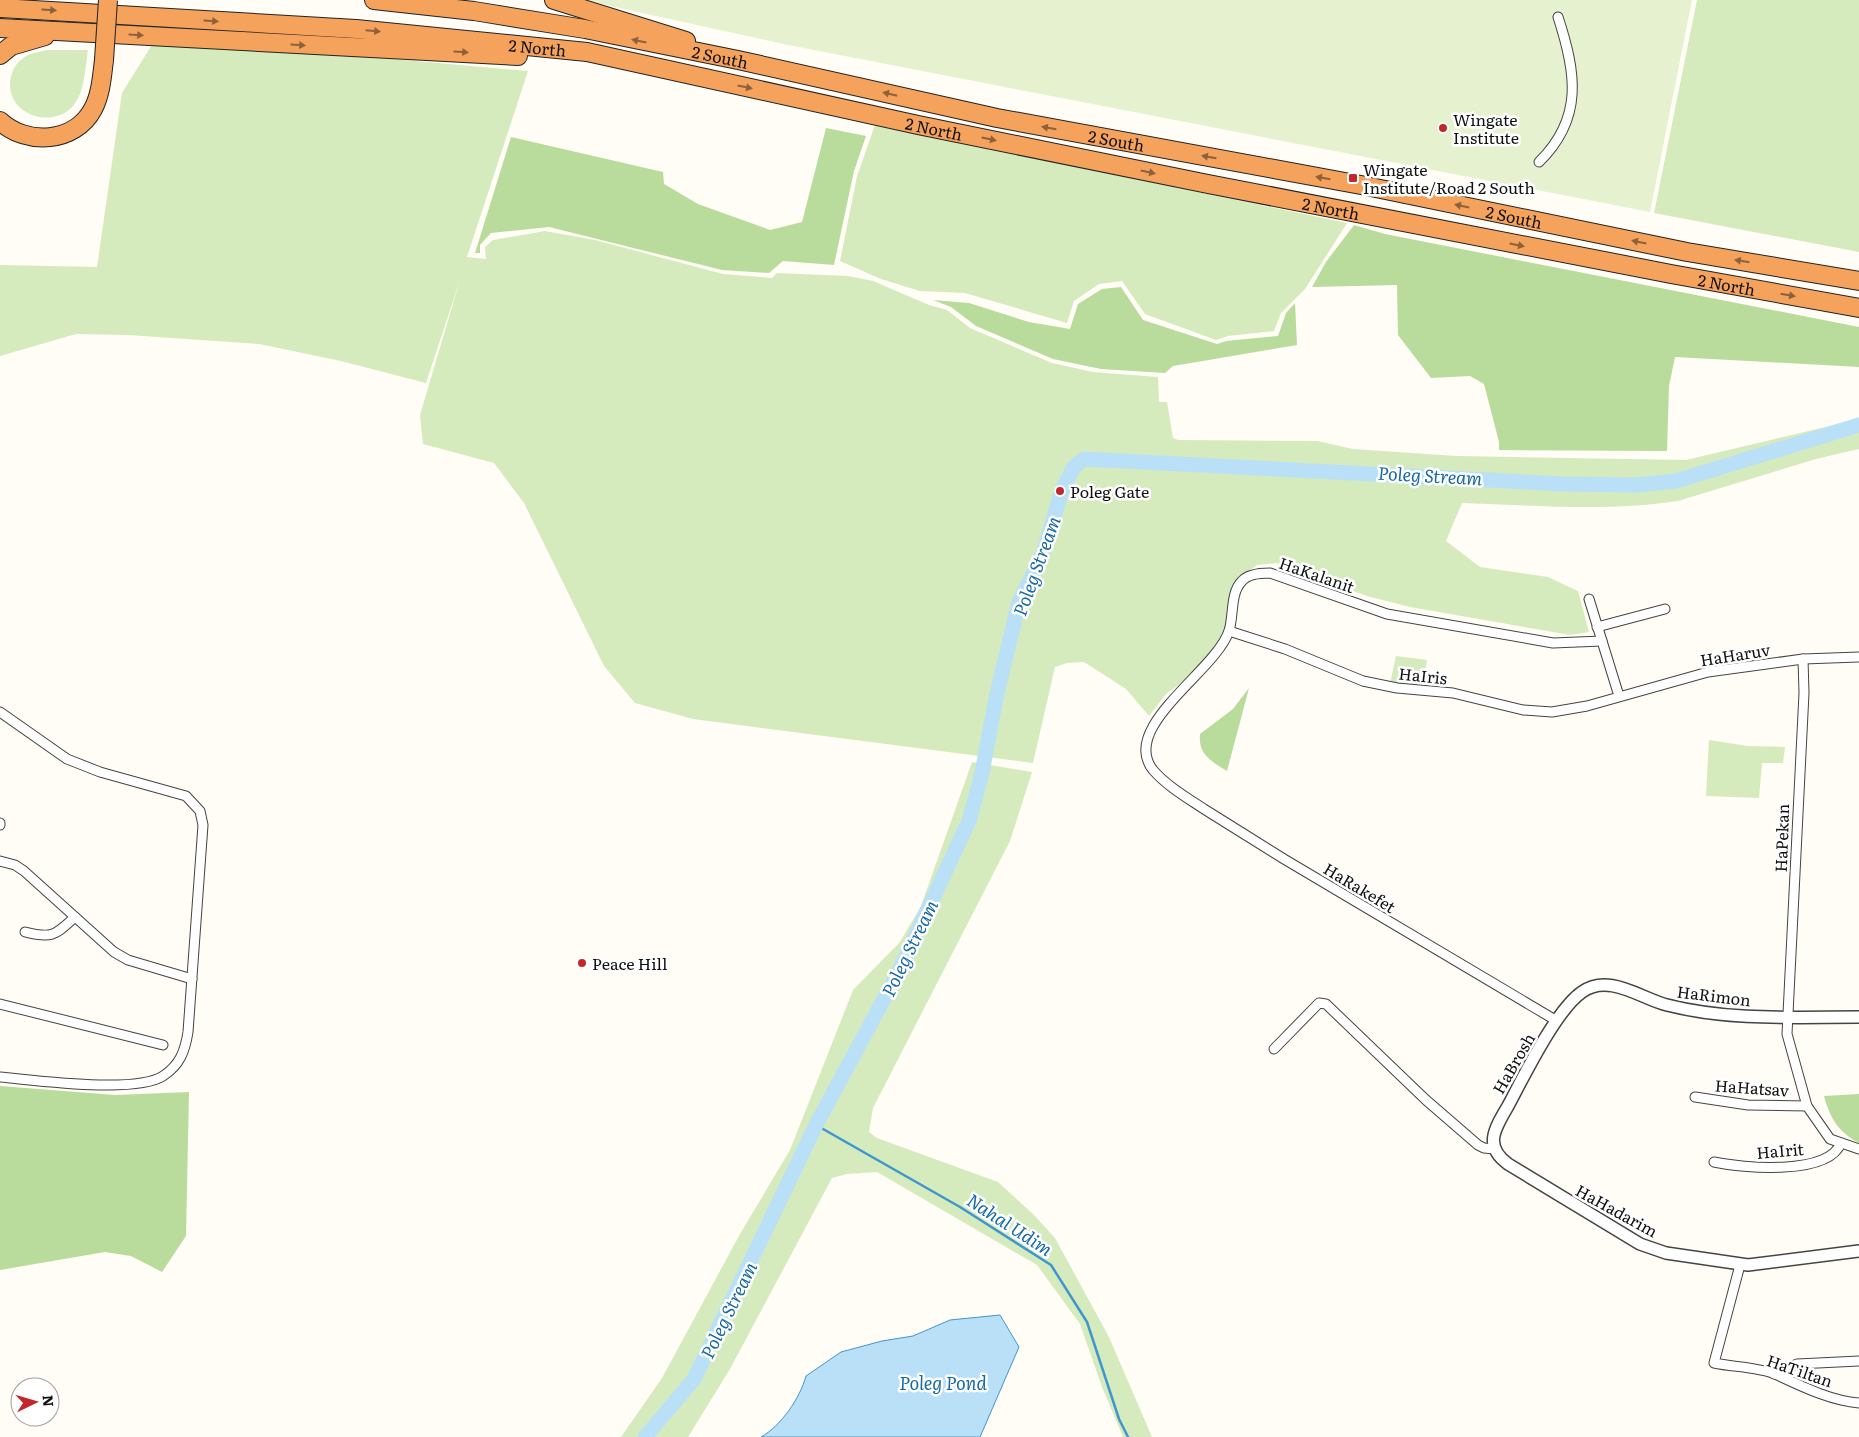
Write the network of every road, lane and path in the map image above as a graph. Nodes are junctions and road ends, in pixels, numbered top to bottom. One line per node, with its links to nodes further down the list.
1 (108, 0): 11 (highway, bridge)
2 (374, 0): 9 (highway, 2 South, one-way to 2)
3 (554, 0): 9 (highway)
4 (0, 8): 10 (highway, 2 North, one-way to 10)
5 (1558, 17): 12 (street)
6 (0, 28): 7 (highway)
7 (67, 31): 8 (highway); 10 (highway, one-way to 10)
8 (0, 55)
9 (738, 60): 13 (highway, 2 South, one-way to 9)
10 (697, 76): 14 (highway, 2 North, one-way to 14)
11 (0, 121)
12 (1540, 162)
13 (1859, 281)
14 (1859, 308)
15 (1588, 599): 17 (street)
16 (1665, 609): 17 (street)
17 (1597, 627): 19 (street)
18 (1229, 631): 19 (street, HaKalanit); 22 (street, HaIris); 24 (street, HaKalanit)
19 (1602, 641): 22 (street)
20 (1859, 657): 21 (street, HaHaruv)
21 (1803, 659): 22 (street, HaHaruv); 31 (street, HaPekan)
22 (1619, 696)
23 (0, 712): 28 (street)
24 (1154, 770): 33 (street, HaRakefet)
25 (0, 861): 26 (street)
26 (75, 917): 27 (street); 28 (street)
27 (26, 932)
28 (192, 978): 36 (street)
29 (1573, 1000): 31 (street, HaRimon); 33 (street, HaBrosh)
30 (0, 1004): 34 (street)
31 (1787, 1017): 32 (street, HaRimon); 38 (street, HaPekan)
32 (1859, 1017)
33 (1556, 1021): 40 (street, HaBrosh)
34 (163, 1045)
35 (1274, 1049): 40 (street)
36 (0, 1077)
37 (1695, 1097): 38 (street, HaHatsav)
38 (1807, 1106): 39 (street)
39 (1841, 1143): 41 (street); 42 (street, HaIrit)
40 (1494, 1149): 44 (street, HaHadarim)
41 (1859, 1149)
42 (1714, 1162)
43 (1859, 1251): 44 (street, HaHadarim)
44 (1740, 1265): 46 (street, HaTiltan)
45 (1859, 1361): 46 (street)
46 (1774, 1374): 47 (street, HaTiltan)
47 (1858, 1403)

